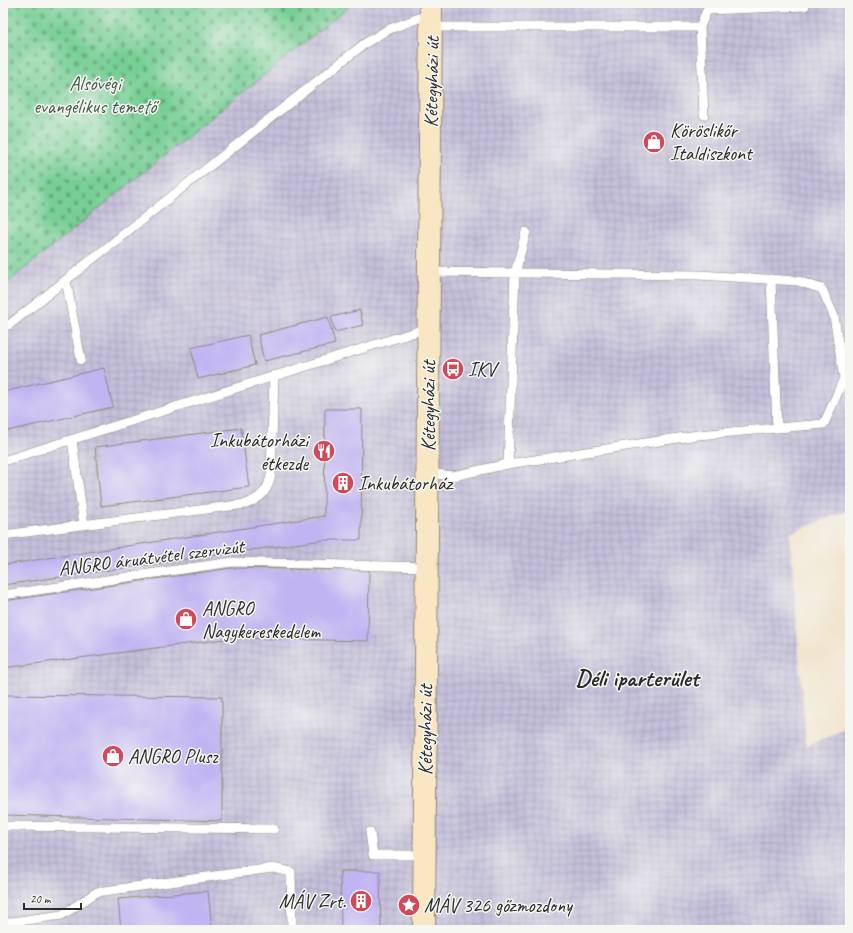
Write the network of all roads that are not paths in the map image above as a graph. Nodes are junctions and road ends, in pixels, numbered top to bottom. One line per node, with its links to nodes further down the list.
1 (806, 6): 3 (lane)
2 (431, 14): 3 (lane); 6 (street, Kétegyházi út); 9 (lane)
3 (700, 27): 4 (lane)
4 (704, 115)
5 (526, 232): 7 (lane)
6 (429, 272): 7 (lane); 11 (street, Kétegyházi út)
7 (515, 273): 8 (lane); 17 (lane)
8 (770, 279): 14 (lane); 14 (lane)
9 (66, 280): 10 (lane); 12 (lane)
10 (9, 325)
11 (428, 328): 13 (lane); 18 (street, Kétegyházi út)
12 (82, 360)
13 (274, 375): 15 (lane); 19 (lane)
14 (777, 428): 17 (lane)
15 (72, 440): 16 (lane); 19 (lane)
16 (3, 461)
17 (508, 464): 18 (lane)
18 (427, 473): 21 (street, Kétegyházi út)
19 (84, 525): 20 (lane)
20 (3, 535)
21 (427, 568): 22 (lane, ANGRO áruátvétel szervizút); 26 (street, Kétegyházi út)
22 (3, 595)
23 (3, 826): 24 (lane)
24 (274, 829)
25 (370, 832): 26 (lane)
26 (425, 855): 29 (street, Kétegyházi út)
27 (3, 927): 28 (lane)
28 (292, 930)
29 (424, 930)

